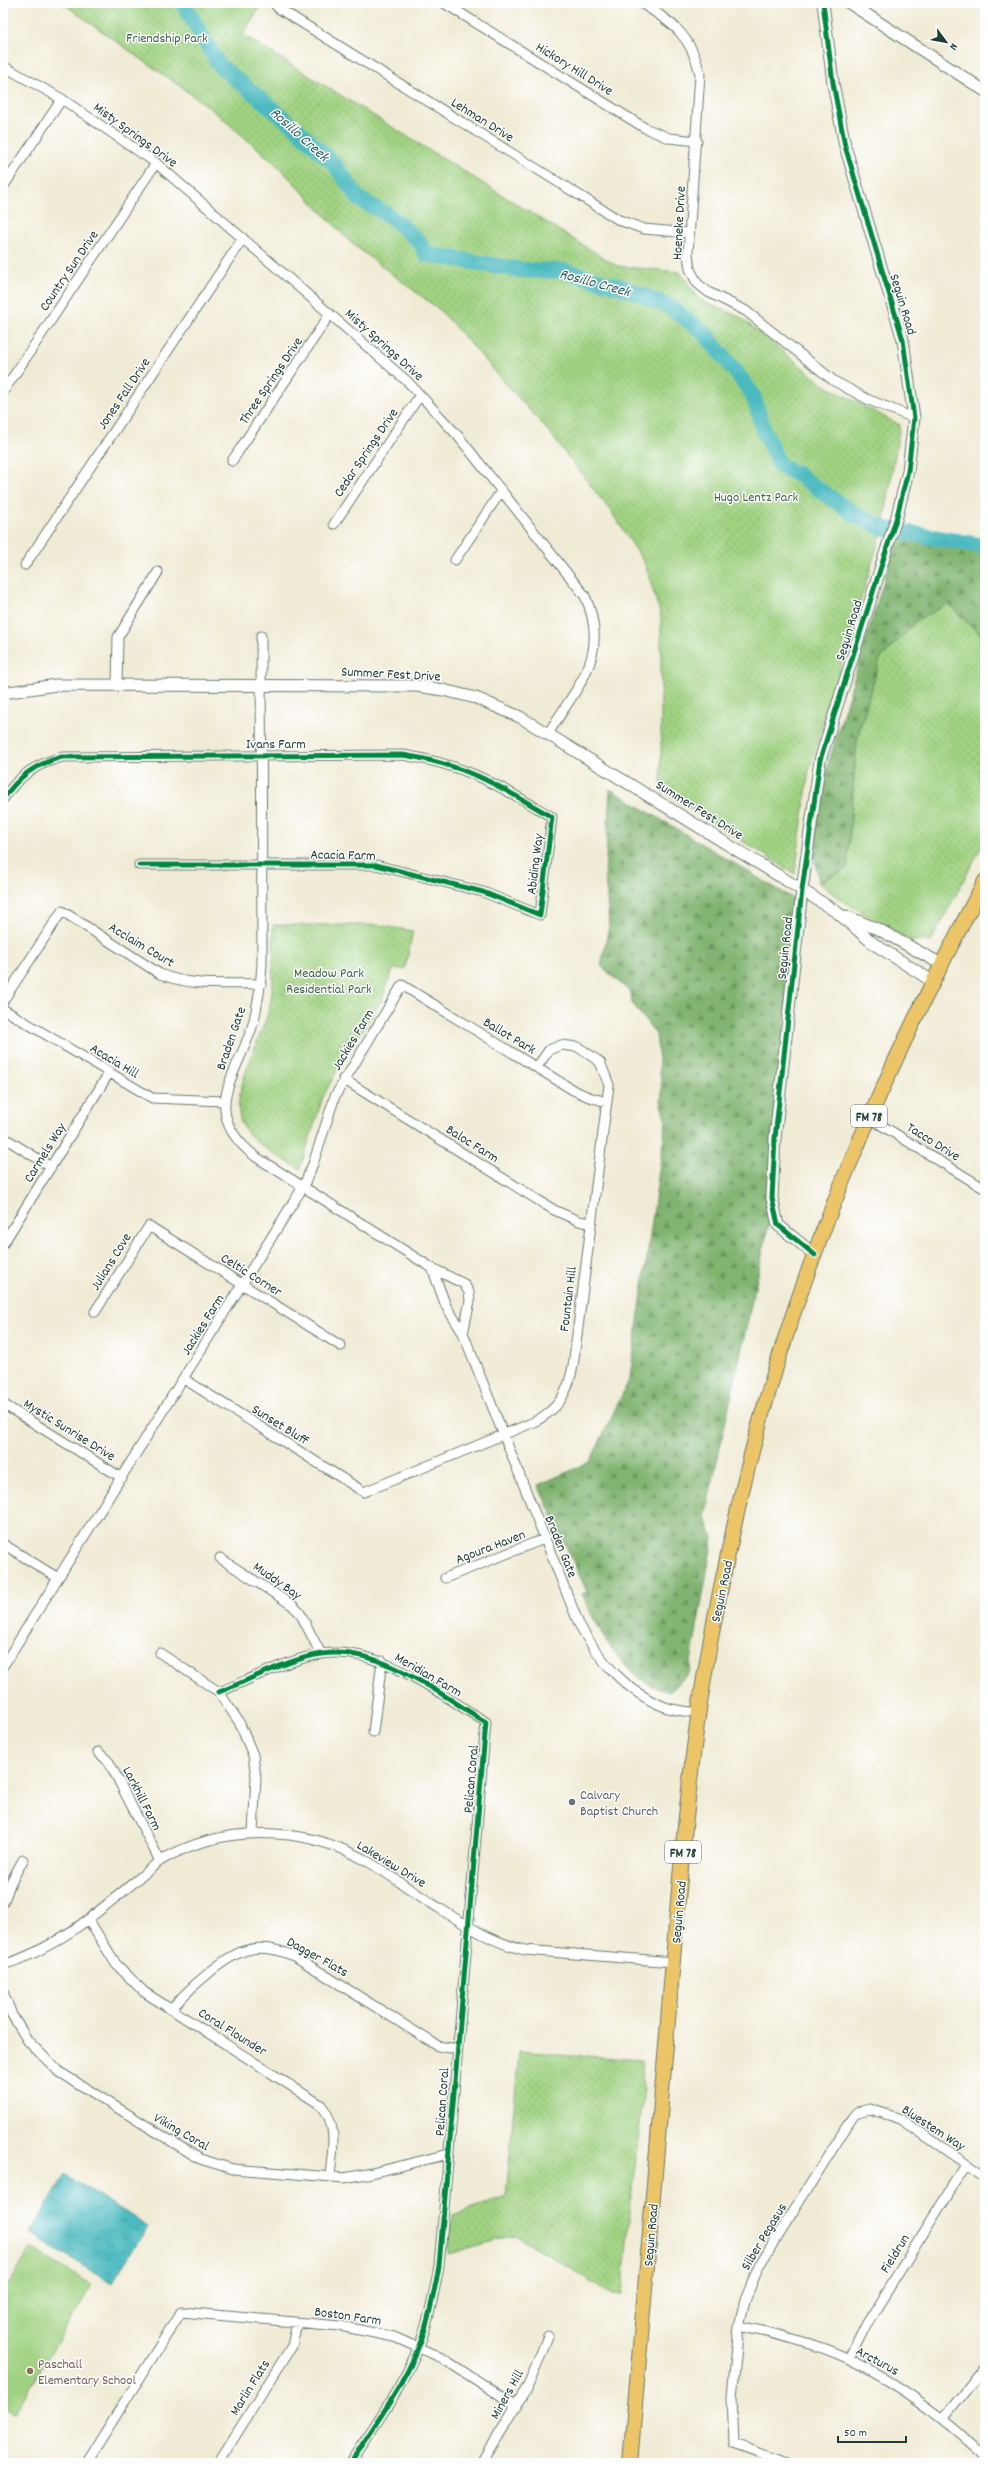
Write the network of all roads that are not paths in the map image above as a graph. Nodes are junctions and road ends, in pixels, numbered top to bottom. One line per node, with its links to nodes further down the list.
1 (274, 3): 12 (street, Lehman Drive)
2 (444, 3): 9 (street, Hickory Hill Drive)
3 (641, 3): 9 (street, Hoeneke Drive)
4 (822, 3): 17 (street, Seguin Road)
5 (849, 3): 7 (street)
6 (3, 66): 8 (street, Misty Springs Drive)
7 (985, 91)
8 (62, 99): 10 (street, Misty Springs Drive); 11 (street)
9 (697, 141): 12 (street, Hoeneke Drive)
10 (156, 163): 13 (street, Misty Springs Drive); 15 (street, Country Sun Drive)
11 (3, 187)
12 (689, 233): 17 (street, Hoeneke Drive)
13 (243, 238): 14 (street, Misty Springs Drive); 22 (street, Jones Fall Drive)
14 (330, 314): 16 (street, Misty Springs Drive); 18 (street, Three Springs Drive)
15 (3, 392)
16 (420, 395): 19 (street, Misty Springs Drive); 20 (street, Cedar Springs Drive)
17 (914, 418): 35 (street, Seguin Road)
18 (232, 461)
19 (502, 490): 21 (street); 28 (street, Misty Springs Drive)
20 (334, 524)
21 (456, 560)
22 (25, 565)
23 (158, 572): 26 (street)
24 (261, 636): 25 (street, Braden Gate)
25 (262, 684): 26 (street, Summer Fest Drive); 28 (street, Summer Fest Drive); 29 (street, Braden Gate)
26 (117, 685): 27 (street, Summer Fest Drive)
27 (3, 693)
28 (548, 734): 35 (street, Summer Fest Drive)
29 (262, 755): 30 (street, Ivans Farm); 31 (street, Ivans Farm); 32 (street, Braden Gate)
30 (3, 799)
31 (552, 817): 37 (street, Abiding Way)
32 (262, 864): 33 (street, Acacia Farm); 37 (street, Acacia Farm); 40 (street, Braden Gate)
33 (138, 866)
34 (985, 881): 38 (main road, Seguin Road / FM 78)
35 (802, 890): 36 (street, Summer Fest Drive); 57 (street, Seguin Road)
36 (838, 913): 38 (street, Summer Fest Drive); 39 (street, Summer Fest Drive)
37 (540, 915)
38 (941, 964): 39 (main road, Seguin Road / FM 78)
39 (932, 981): 49 (main road, Seguin Road / FM 78)
40 (261, 984): 42 (street, Acclaim Court); 47 (street, Braden Gate)
41 (402, 985): 44 (street, Ballot Park); 46 (street, Jackies Farm)
42 (3, 1000)
43 (3, 1009): 45 (street, Acacia Hill)
44 (537, 1067): 48 (street, Ballot Park); 48 (street, Fountain Hill)
45 (109, 1073): 47 (street, Acacia Hill); 51 (street, Carmels Way)
46 (343, 1079): 52 (street, Jackies Farm); 54 (street, Baloc Farm)
47 (224, 1101): 52 (street, Braden Gate)
48 (607, 1102): 54 (street, Fountain Hill)
49 (868, 1117): 53 (street, Tacco Drive); 57 (main road, Seguin Road / FM 78)
50 (3, 1137): 51 (street)
51 (51, 1167): 56 (street, Carmels Way)
52 (303, 1187): 58 (street, Braden Gate); 59 (street, Jackies Farm)
53 (985, 1189)
54 (590, 1223): 65 (street, Fountain Hill)
55 (149, 1226): 59 (street, Celtic Corner); 60 (street, Julians Cove)
56 (3, 1244)
57 (815, 1255): 78 (main road, Seguin Road / FM 78)
58 (432, 1268): 61 (street, Braden Gate); 61 (street, Braden Gate)
59 (242, 1285): 62 (street, Celtic Corner); 63 (street, Jackies Farm)
60 (95, 1312)
61 (463, 1333): 65 (street, Braden Gate)
62 (341, 1346)
63 (184, 1379): 66 (street, Jackies Farm); 67 (street, Sunset Bluff)
64 (3, 1404): 66 (street, Mystic Sunrise Drive)
65 (502, 1435): 67 (street, Fountain Hill); 68 (street, Braden Gate)
66 (122, 1478): 71 (street, Jackies Farm)
67 (364, 1492)
68 (544, 1540): 72 (street, Agoura Haven); 78 (street, Braden Gate)
69 (3, 1544): 71 (street)
70 (220, 1558): 74 (street, Muddy Bay)
71 (58, 1578): 76 (street, Jackies Farm)
72 (445, 1578)
73 (160, 1653): 77 (street)
74 (321, 1654): 75 (street, Meridian Farm); 77 (street, Meridian Farm)
75 (382, 1661): 79 (street, Meridian Farm); 80 (street)
76 (3, 1666)
77 (219, 1692): 82 (street)
78 (698, 1713): 88 (main road, Seguin Road / FM 78)
79 (486, 1722): 87 (street, Pelican Coral)
80 (373, 1732)
81 (98, 1752): 84 (street, Larkhill Farm)
82 (252, 1833): 84 (street, Lakeview Drive); 87 (street, Lakeview Drive)
83 (23, 1860): 85 (street)
84 (160, 1861): 86 (street, Lakeview Drive)
85 (3, 1903)
86 (88, 1919): 89 (street, Lakeview Drive); 91 (street, Coral Flounder)
87 (470, 1927): 88 (street, Lakeview Drive); 92 (street, Pelican Coral)
88 (673, 1962): 111 (main road, Seguin Road / FM 78)
89 (3, 1965)
90 (3, 1992): 96 (street, Viking Coral)
91 (171, 2010): 92 (street, Dagger Flats); 96 (street, Coral Flounder)
92 (457, 2049): 94 (street, Pelican Coral)
93 (863, 2109): 95 (street, Bluestem Way); 99 (street, Silber Pegasus)
94 (449, 2154): 96 (street, Viking Coral); 101 (street, Pelican Coral)
95 (966, 2165): 97 (street, Bluestem Way); 102 (street, Fieldrun)
96 (330, 2177)
97 (985, 2177)
98 (297, 2323): 101 (street, Boston Farm); 107 (street, Boston Farm); 108 (street, Marlin Flats)
99 (739, 2326): 102 (street, Arcturus); 112 (street, Silber Pegasus)
100 (548, 2336): 104 (street, Miners Hill)
101 (419, 2346): 104 (street, Boston Farm); 109 (street, Pelican Coral)
102 (849, 2359): 105 (street, Arcturus)
103 (985, 2366): 105 (street)
104 (517, 2406): 110 (street, Miners Hill)
105 (944, 2418): 106 (street, Arcturus)
106 (985, 2455)
107 (86, 2463)
108 (218, 2463)
109 (350, 2463)
110 (481, 2463)
111 (630, 2463)
112 (787, 2463)

